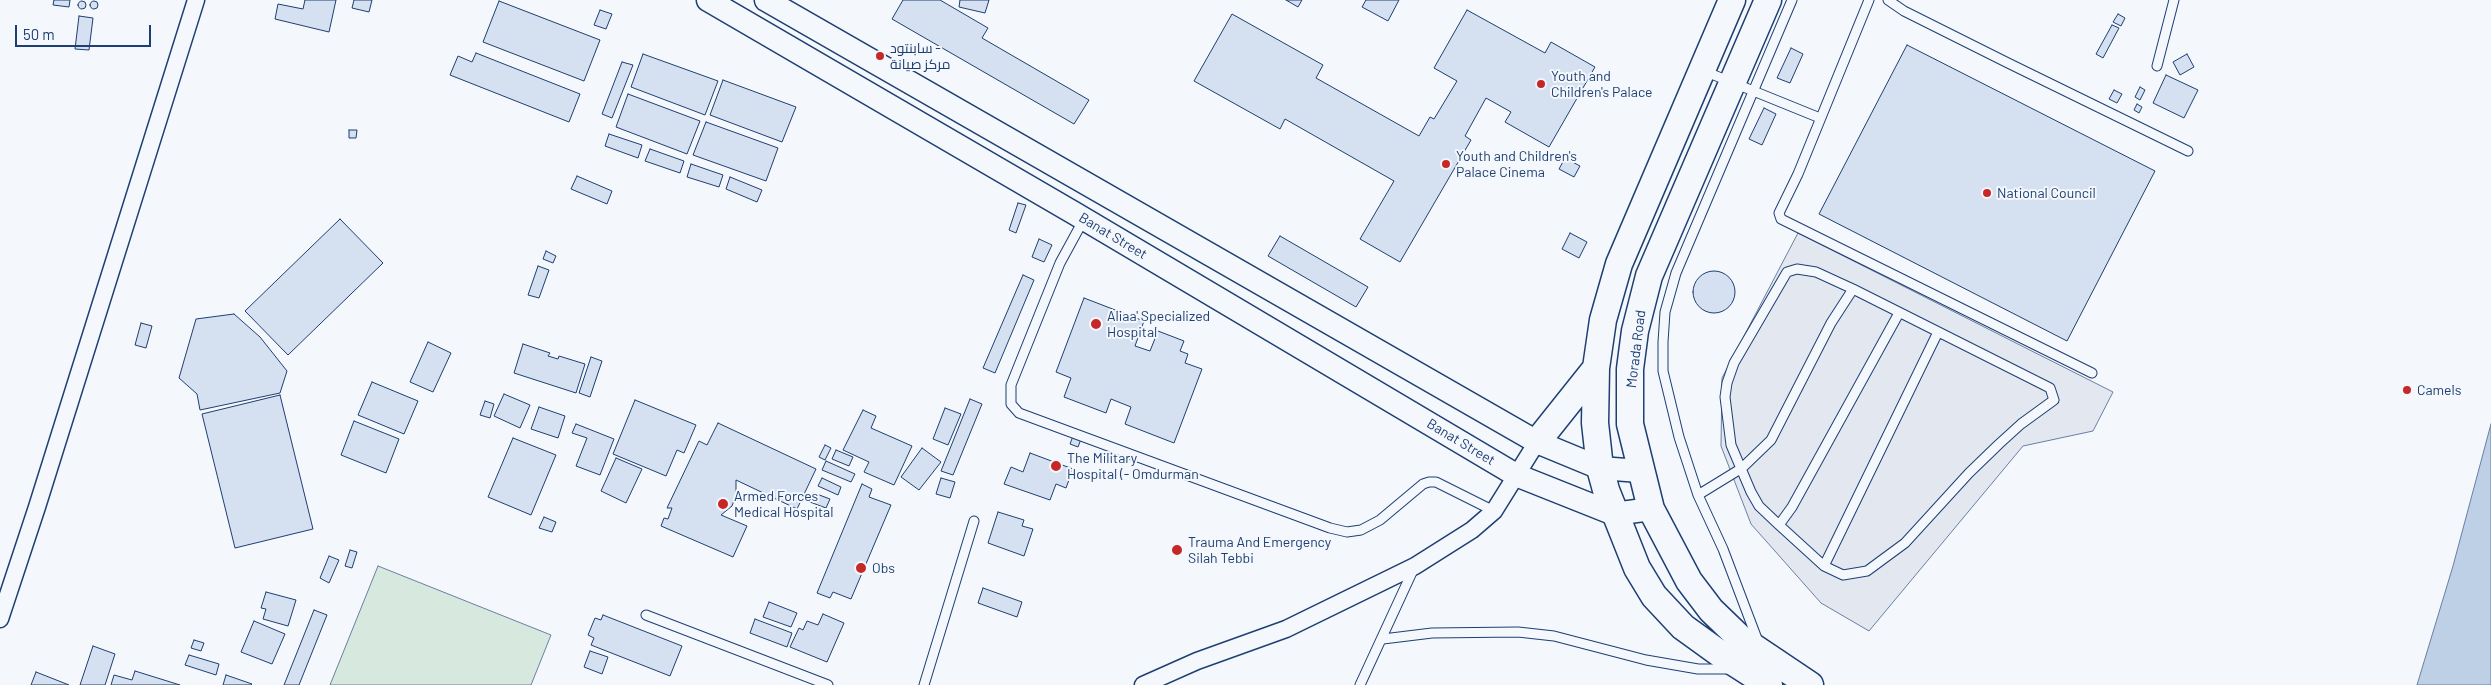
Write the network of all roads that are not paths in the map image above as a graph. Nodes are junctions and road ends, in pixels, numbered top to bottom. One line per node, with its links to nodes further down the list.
1 (196, 0): 35 (street)
2 (708, 0): 15 (main road, Banat Street)
3 (766, 0): 21 (main road)
4 (1732, 0): 11 (main road, Morada Road)
5 (1768, 0): 12 (main road, Morada Road)
6 (1792, 0): 12 (lane)
7 (1869, 0): 13 (lane)
8 (1888, 0): 14 (lane)
9 (2174, 0): 10 (lane)
10 (2157, 66)
11 (1702, 70): 12 (lane); 19 (main road, Morada Road)
12 (1743, 85): 13 (lane); 24 (main road, Morada Road); 26 (lane)
13 (1820, 118): 20 (lane)
14 (2188, 151)
15 (1084, 219): 25 (main road, Banat Street); 28 (lane)
16 (1853, 289): 17 (lane); 23 (lane); 23 (lane)
17 (1899, 313): 18 (lane); 31 (lane)
18 (1938, 332): 33 (lane); 33 (lane)
19 (1596, 368): 21 (main road); 22 (main road, Morada Road)
20 (2092, 372)
21 (1537, 442): 22 (main road); 25 (street)
22 (1600, 468): 24 (main road); 29 (main road, Morada Road)
23 (1742, 468): 26 (lane); 31 (lane)
24 (1640, 471): 27 (main road, Morada Road)
25 (1516, 475): 28 (street); 29 (main road, Banat Street)
26 (1698, 495): 37 (lane)
27 (1652, 508): 29 (main road); 37 (main road, Morada Road)
28 (1494, 511): 32 (street)
29 (1614, 514): 37 (main road, Morada Road)
30 (974, 521): 39 (lane)
31 (1779, 524): 33 (lane)
32 (1415, 566): 36 (lane); 40 (street)
33 (1824, 566)
34 (646, 615): 38 (lane)
35 (0, 619)
36 (1383, 639): 37 (lane); 41 (lane)
37 (1753, 661): 42 (main road, Morada Road); 43 (main road, Morada Road)
38 (828, 685)
39 (924, 685)
40 (1143, 685)
41 (1360, 685)
42 (1769, 685)
43 (1810, 685)

